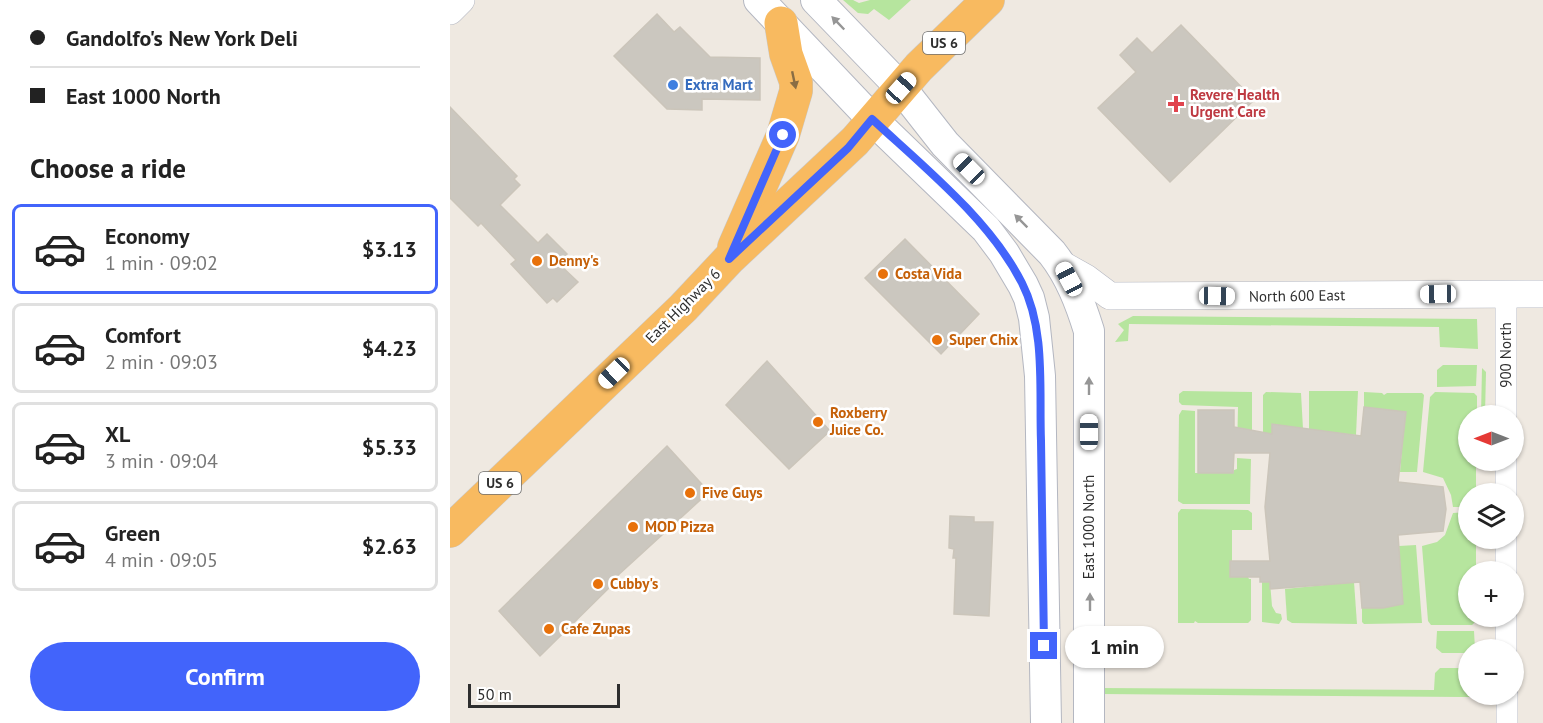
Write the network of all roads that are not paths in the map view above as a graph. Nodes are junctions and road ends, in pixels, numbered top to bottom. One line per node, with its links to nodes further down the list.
1 (461, 0): 5 (street)
2 (759, 0): 6 (main road)
3 (816, 0): 7 (main road, East 1000 North, one-way to 3)
4 (988, 0): 7 (highway, East Highway 6 / US 6)
5 (450, 11)
6 (781, 23): 8 (main road); 9 (highway, one-way to 9)
7 (901, 88): 8 (highway, East Highway 6 / US 6); 10 (main road, East 1000 North, one-way to 7)
8 (872, 119): 9 (highway, East Highway 6 / US 6); 17 (main road)
9 (729, 259): 16 (highway, East Highway 6 / US 6)
10 (1060, 264): 13 (street); 14 (main road, East 1000 North)
11 (1506, 294): 12 (street, North 600 East); 13 (street, North 600 East); 15 (street, 900 North)
12 (1543, 294)
13 (1110, 296): 14 (street)
14 (1089, 331): 20 (main road, East 1000 North, one-way to 14)
15 (1506, 405)
16 (450, 531)
17 (1043, 557): 19 (main road); 20 (main road)
18 (1507, 705): 21 (street)
19 (1046, 723)
20 (1089, 723)
21 (1507, 723)

